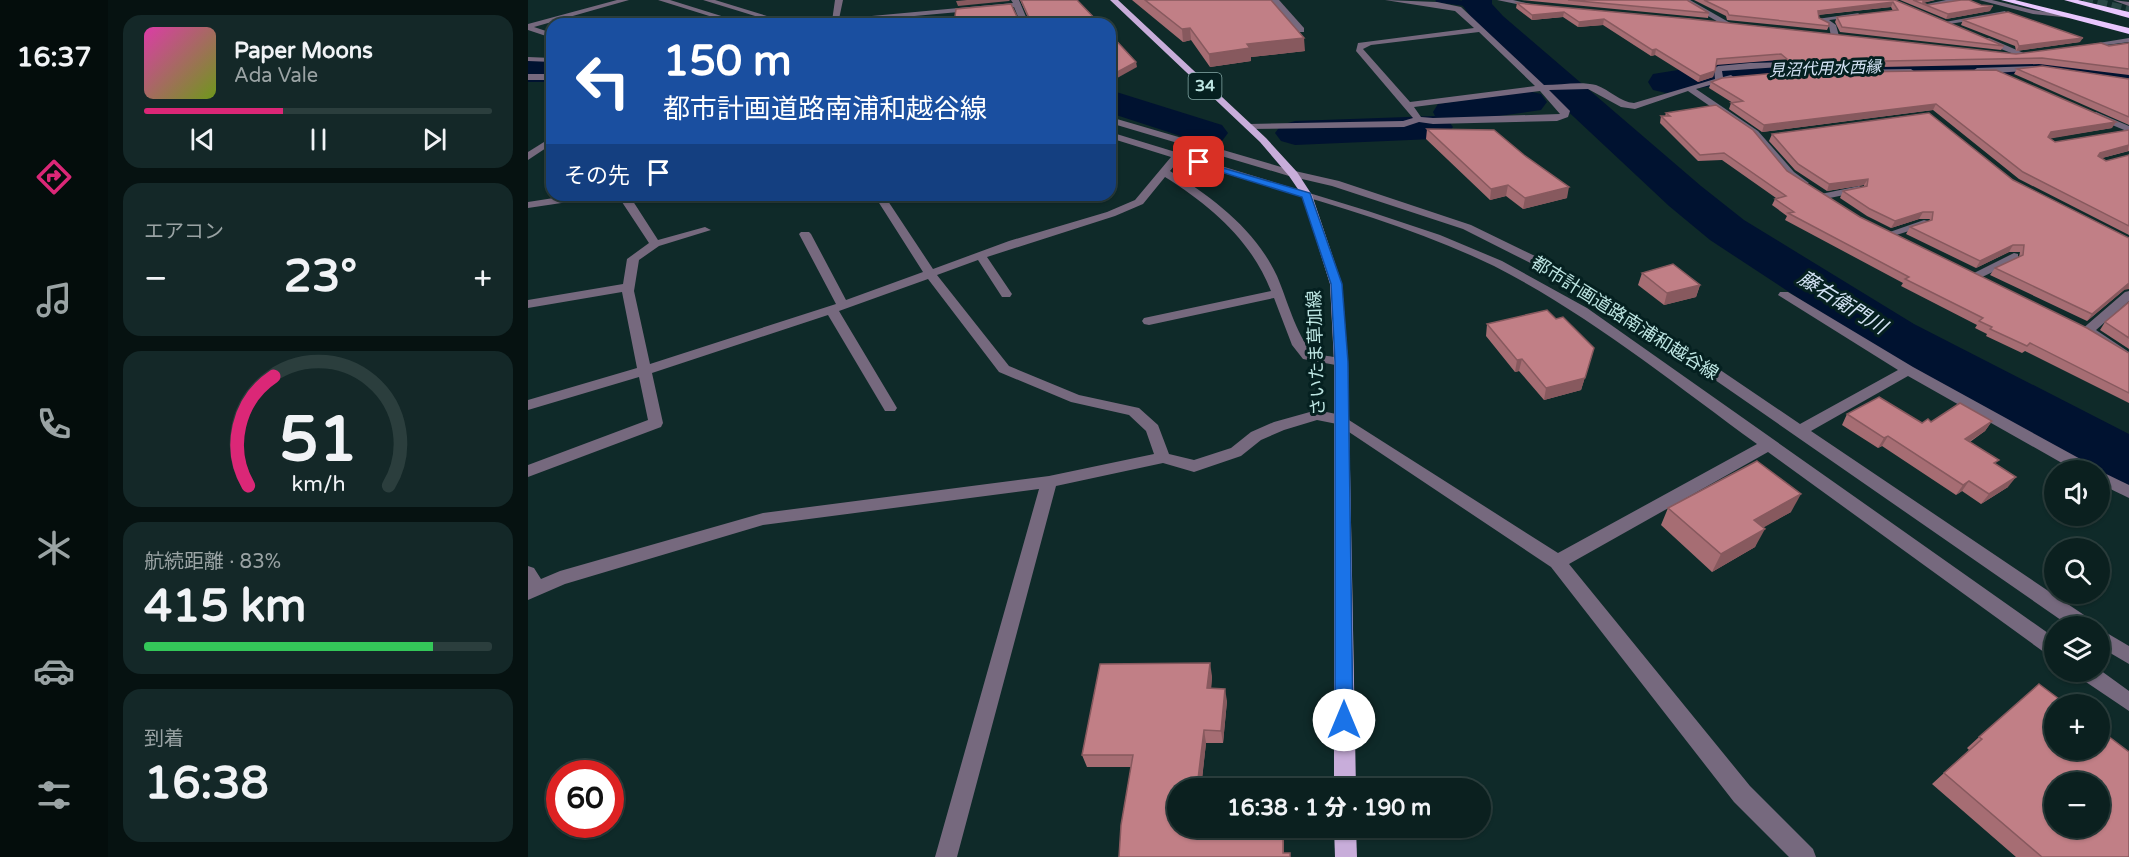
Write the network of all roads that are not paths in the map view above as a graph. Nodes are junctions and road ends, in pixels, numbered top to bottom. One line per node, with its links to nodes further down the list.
1 (625, 0): 25 (street)
2 (662, 0): 26 (street)
3 (707, 0): 27 (street)
4 (839, 0): 28 (street)
5 (1114, 0): 74 (main road, さいたま草加線 / 34)
6 (1275, 0): 40 (street)
7 (1389, 0): 41 (street)
8 (1501, 0): 19 (street)
9 (1685, 0): 35 (street)
10 (1961, 0): 18 (street)
11 (1983, 0): 21 (street)
12 (2005, 0): 24 (highway)
13 (2032, 0): 36 (highway)
14 (2068, 0): 23 (highway)
15 (2097, 0): 20 (highway)
16 (2117, 0): 20 (street)
17 (1016, 3): 29 (street); 30 (street)
18 (1926, 4)
19 (1541, 6)
20 (2129, 6)
21 (2023, 10): 24 (street); 34 (street)
22 (1868, 14): 45 (street)
23 (2129, 15)
24 (2071, 16): 42 (highway)
25 (560, 18)
26 (723, 18)
27 (768, 18)
28 (834, 18)
29 (878, 18)
30 (1022, 18)
31 (1700, 21): 35 (street)
32 (1940, 21): 39 (street)
33 (546, 22): 38 (street)
34 (1948, 22)
35 (1728, 24): 37 (street)
36 (2129, 24)
37 (1740, 25)
38 (528, 27): 43 (street)
39 (1960, 29)
40 (1301, 30)
41 (1480, 30): 68 (street); 70 (street)
42 (2129, 31)
43 (546, 34)
44 (1823, 34): 45 (street)
45 (1835, 36): 46 (street)
46 (1846, 37)
47 (1981, 38): 52 (street)
48 (2129, 40): 49 (street)
49 (2070, 48)
50 (1993, 53): 52 (street)
51 (2034, 53): 52 (street)
52 (2022, 54)
53 (528, 59): 54 (street)
54 (546, 60)
55 (1806, 63): 66 (street)
56 (1875, 63): 57 (street)
57 (1910, 63)
58 (1987, 66): 59 (street); 60 (street); 67 (street)
59 (2047, 68)
60 (1970, 71)
61 (1922, 72): 62 (street)
62 (1766, 75)
63 (528, 76): 64 (street)
64 (546, 77)
65 (1738, 77): 66 (street)
66 (1719, 80): 69 (street)
67 (2014, 82)
68 (1545, 88): 69 (street); 70 (street); 72 (street)
69 (1689, 88): 85 (street)
70 (1408, 105): 72 (street)
71 (2087, 112): 75 (street)
72 (1418, 119): 74 (street)
73 (1116, 122): 82 (street, 都市計画道路南浦和越谷線)
74 (1249, 127): 82 (main road, さいたま草加線 / 34)
75 (2129, 130): 76 (street)
76 (2107, 134)
77 (1116, 137): 79 (street, 都市計画道路南浦和越谷線)
78 (546, 144): 80 (street)
79 (1177, 156): 81 (street); 84 (street, 都市計画道路南浦和越谷線)
80 (528, 157)
81 (1164, 172): 96 (street); 102 (street)
82 (1293, 174): 84 (main road, さいたま草加線 / 34); 115 (street, 都市計画道路南浦和越谷線)
83 (1858, 189): 85 (street)
84 (1307, 195): 109 (main road, さいたま草加線 / 34); 116 (street, 都市計画道路南浦和越谷線)
85 (1825, 196): 90 (street)
86 (555, 201): 89 (street)
87 (627, 201): 95 (street)
88 (883, 201): 98 (street)
89 (528, 205)
90 (1843, 208)
91 (1924, 223): 94 (street)
92 (705, 230): 95 (street)
93 (805, 234): 106 (street)
94 (1891, 234)
95 (654, 244): 100 (street)
96 (981, 256): 98 (street); 101 (street)
97 (2014, 257): 99 (street)
98 (931, 275): 106 (street); 117 (street)
99 (1975, 275)
100 (629, 287): 105 (street); 110 (street)
101 (1006, 294)
102 (1277, 294): 107 (street); 109 (street)
103 (1784, 295): 111 (street)
104 (2129, 295): 108 (street)
105 (528, 304)
106 (837, 308): 110 (street); 113 (street)
107 (1149, 321)
108 (2129, 358)
109 (1341, 362): 114 (main road, さいたま草加線 / 34)
110 (646, 370): 112 (street); 119 (street)
111 (1908, 370): 115 (street); 118 (street)
112 (528, 405)
113 (890, 408)
114 (1341, 420): 117 (street); 123 (street); 132 (main road, さいたま草加線 / 34)
115 (1799, 431): 126 (street, 都市計画道路南浦和越谷線)
116 (1768, 446): 123 (street); 127 (street, 都市計画道路南浦和越谷線)
117 (1164, 458): 120 (street)
118 (2069, 460)
119 (528, 471)
120 (1049, 482): 125 (street); 134 (street)
121 (2110, 482): 122 (street)
122 (2129, 492)
123 (1557, 562): 136 (street)
124 (528, 573): 125 (street)
125 (532, 591)
126 (2070, 616)
127 (2044, 641)
128 (2110, 644): 129 (street)
129 (2129, 657)
130 (2101, 682): 131 (street)
131 (2129, 702)
132 (1345, 778)
133 (1345, 838): 135 (main road)
134 (946, 857)
135 (1346, 857)
136 (1805, 857)

